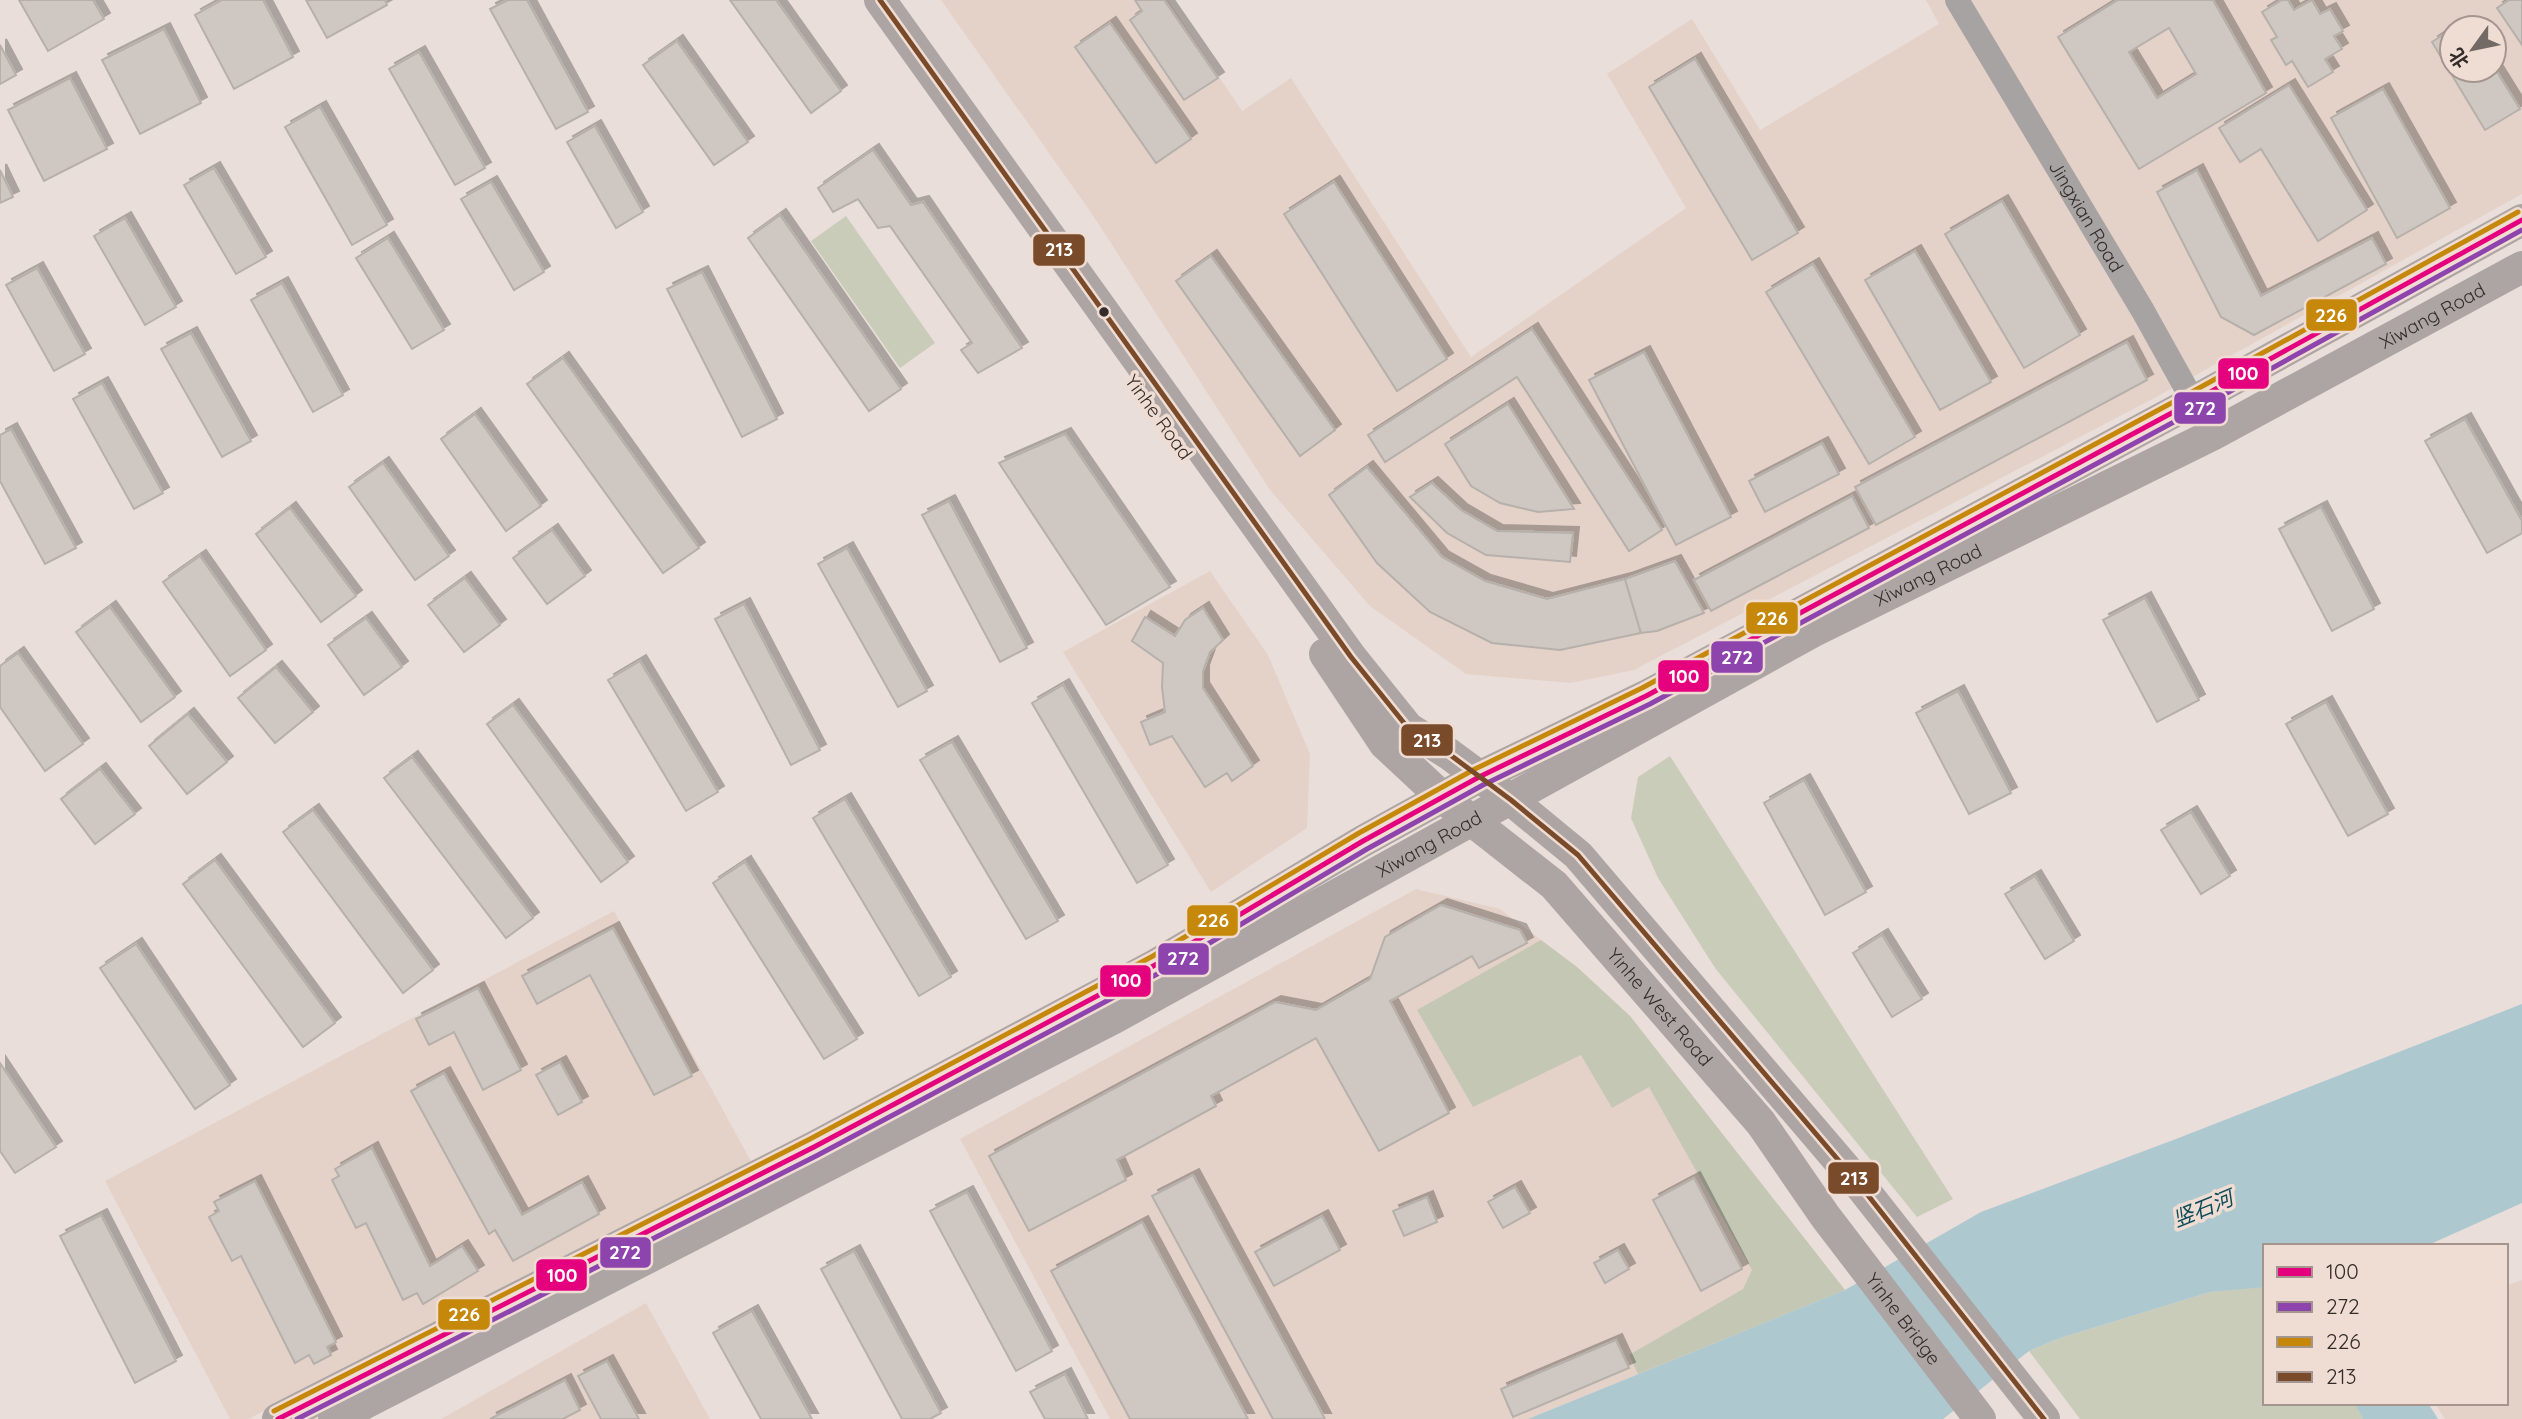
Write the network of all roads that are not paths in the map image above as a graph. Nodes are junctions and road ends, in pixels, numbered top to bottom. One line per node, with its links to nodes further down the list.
1 (860, 0): 9 (main road, Yinhe Road)
2 (880, 0): 8 (main road, Yinhe Road)
3 (1957, 0): 6 (street, Jingxian Road)
4 (2522, 220): 6 (main road, Xiwang Road)
5 (2522, 267): 7 (main road, Xiwang Road)
6 (2194, 401): 7 (street, Jingxian Road); 8 (main road, Xiwang Road)
7 (2211, 435): 10 (main road, Xiwang Road)
8 (1479, 778): 9 (main road, Xiwang Road); 10 (main road, Yinhe Road)
9 (1443, 798): 11 (main road, Yinhe Road); 13 (main road, Xiwang Road)
10 (1511, 800): 11 (main road, Xiwang Road); 16 (main road, Yinhe West Road)
11 (1472, 819): 12 (main road, Yinhe West Road); 14 (main road, Xiwang Road)
12 (1825, 1216): 15 (main road, Yinhe Bridge)
13 (278, 1419)
14 (334, 1419)
15 (1980, 1419)
16 (2044, 1419)

